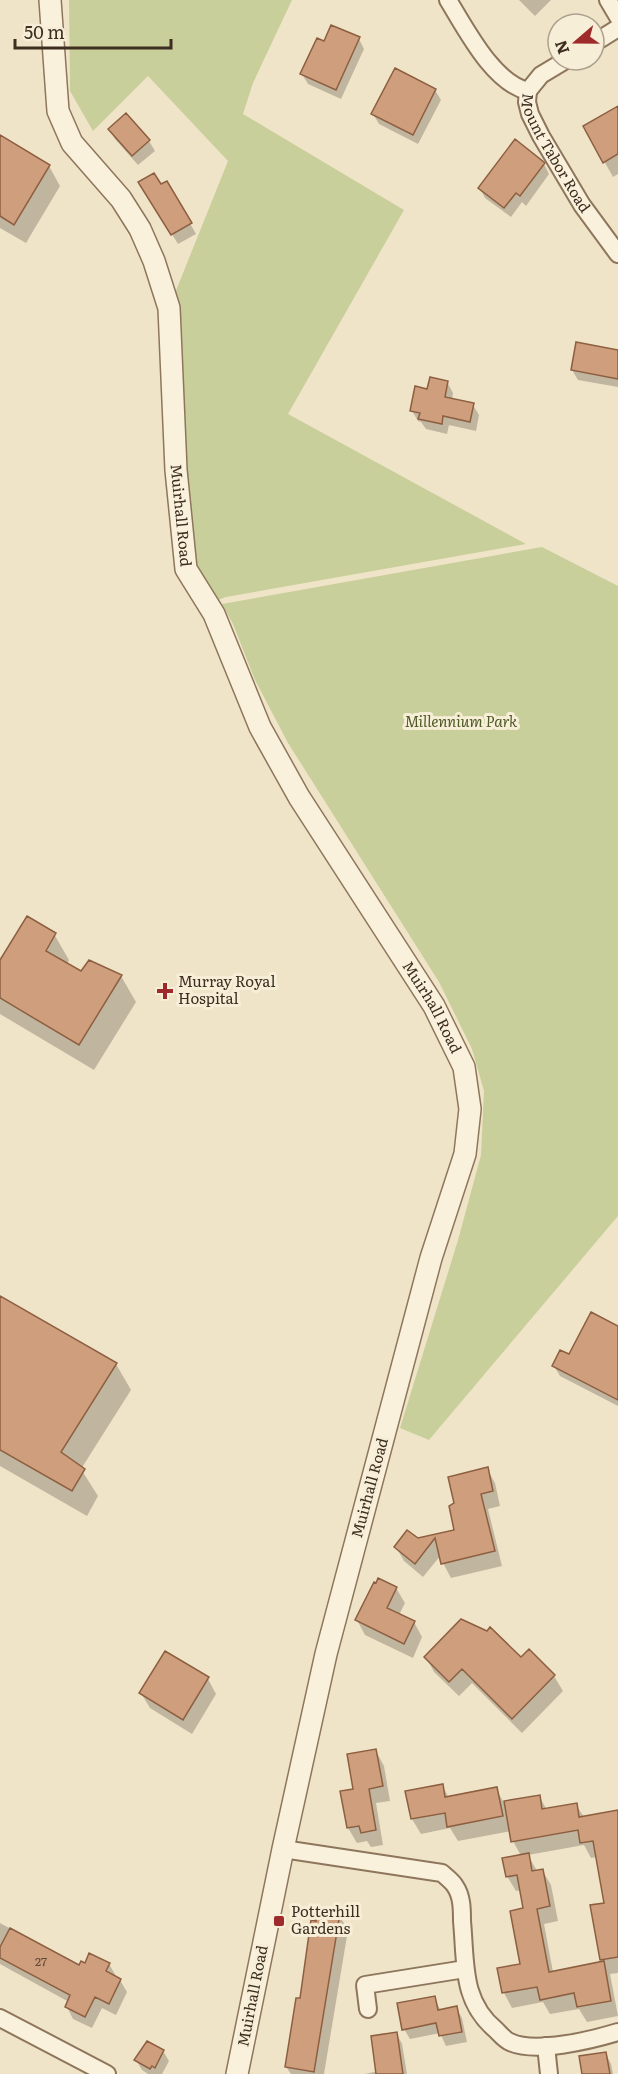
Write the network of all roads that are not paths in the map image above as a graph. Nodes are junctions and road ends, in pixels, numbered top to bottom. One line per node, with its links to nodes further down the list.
1 (50, 0): 8 (street, Muirhall Road)
2 (448, 0): 6 (street, Mount Tabor Road)
3 (608, 0): 4 (street)
4 (618, 17)
5 (546, 72): 6 (street)
6 (528, 91): 7 (street, Mount Tabor Road)
7 (618, 254)
8 (283, 1850): 9 (street); 15 (street, Muirhall Road)
9 (465, 1969): 10 (street); 13 (street)
10 (368, 2009)
11 (0, 2018): 14 (street)
12 (618, 2032): 13 (street)
13 (546, 2046): 16 (street)
14 (107, 2074)
15 (237, 2074)
16 (549, 2074)

